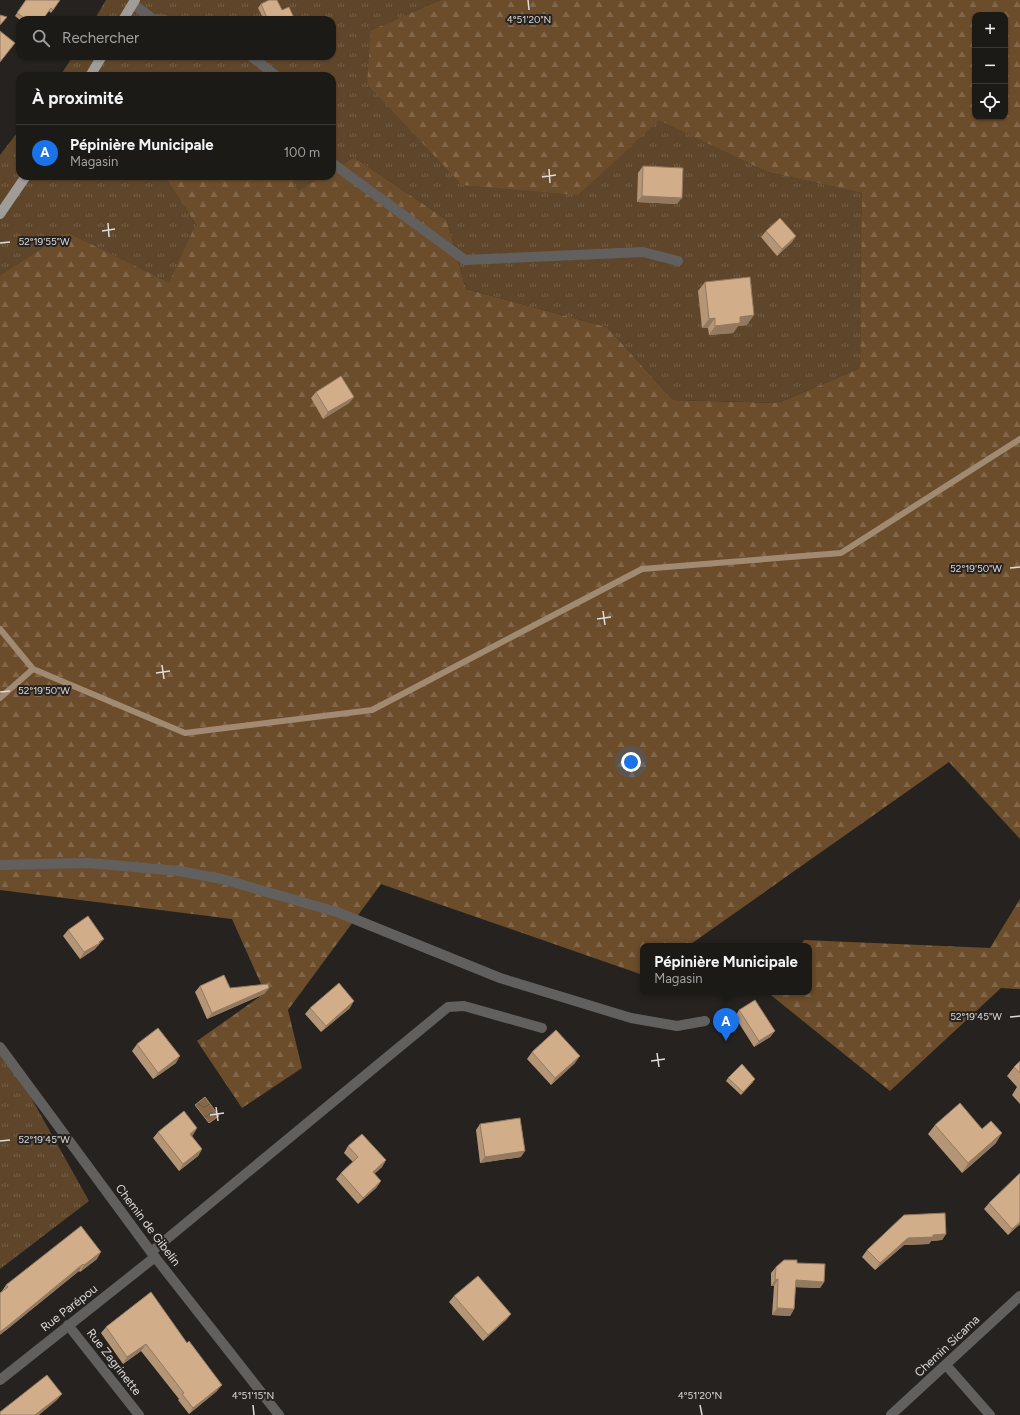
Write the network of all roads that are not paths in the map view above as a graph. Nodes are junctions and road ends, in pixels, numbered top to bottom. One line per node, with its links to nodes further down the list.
1 (134, 2): 2 (main road); 3 (street)
2 (125, 16)
3 (150, 16)
4 (100, 60): 6 (main road)
5 (256, 60): 7 (street)
6 (92, 72)
7 (271, 72)
8 (336, 166): 11 (street)
9 (23, 180): 10 (main road)
10 (0, 214)
11 (678, 260)
12 (0, 865): 13 (street)
13 (706, 1021)
14 (542, 1028): 16 (street, Rue Parépou)
15 (0, 1047): 16 (street, Chemin de Gibelin)
16 (153, 1254): 18 (street, Rue Parépou); 22 (street, Chemin de Gibelin)
17 (1020, 1296): 19 (street, Chemin Sicama)
18 (68, 1325): 20 (street, Rue Parépou); 21 (street, Rue Zagrinette)
19 (946, 1365): 23 (street, Chemin Sicama); 24 (street)
20 (0, 1380)
21 (139, 1415)
22 (279, 1415)
23 (891, 1415)
24 (990, 1415)

